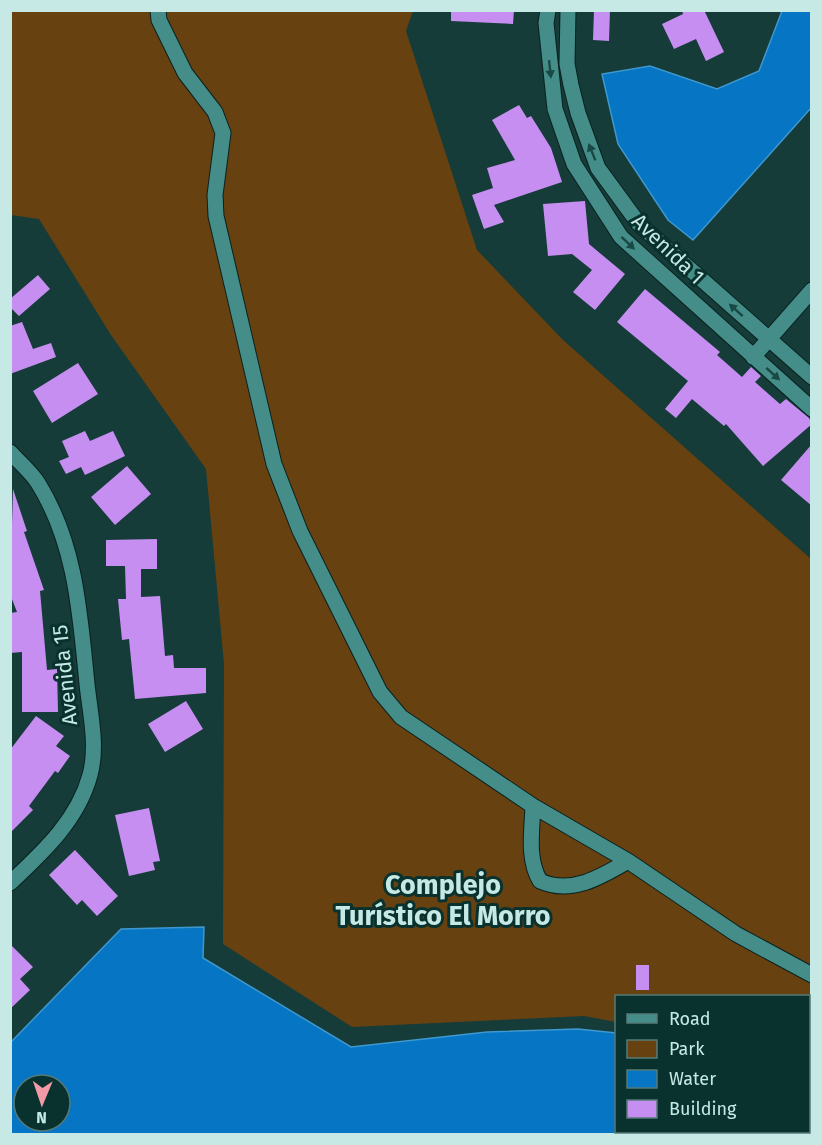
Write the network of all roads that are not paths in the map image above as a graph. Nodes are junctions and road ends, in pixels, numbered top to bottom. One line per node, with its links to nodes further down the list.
1 (158, 10): 12 (street)
2 (548, 10): 5 (street, Avenida 1, one-way to 5)
3 (568, 10): 4 (street, Avenida 1, one-way to 3)
4 (608, 181): 5 (street); 7 (street, Avenida 1, one-way to 4)
5 (590, 190): 8 (street, Avenida 1, one-way to 8)
6 (812, 290): 7 (street)
7 (769, 340): 8 (street); 9 (street, Avenida 1)
8 (753, 357): 10 (street, Avenida 1, one-way to 10)
9 (812, 376)
10 (812, 409)
11 (10, 452): 14 (street, Avenida 15)
12 (533, 806): 13 (street); 13 (street)
13 (628, 861): 15 (street)
14 (10, 883)
15 (812, 975)

